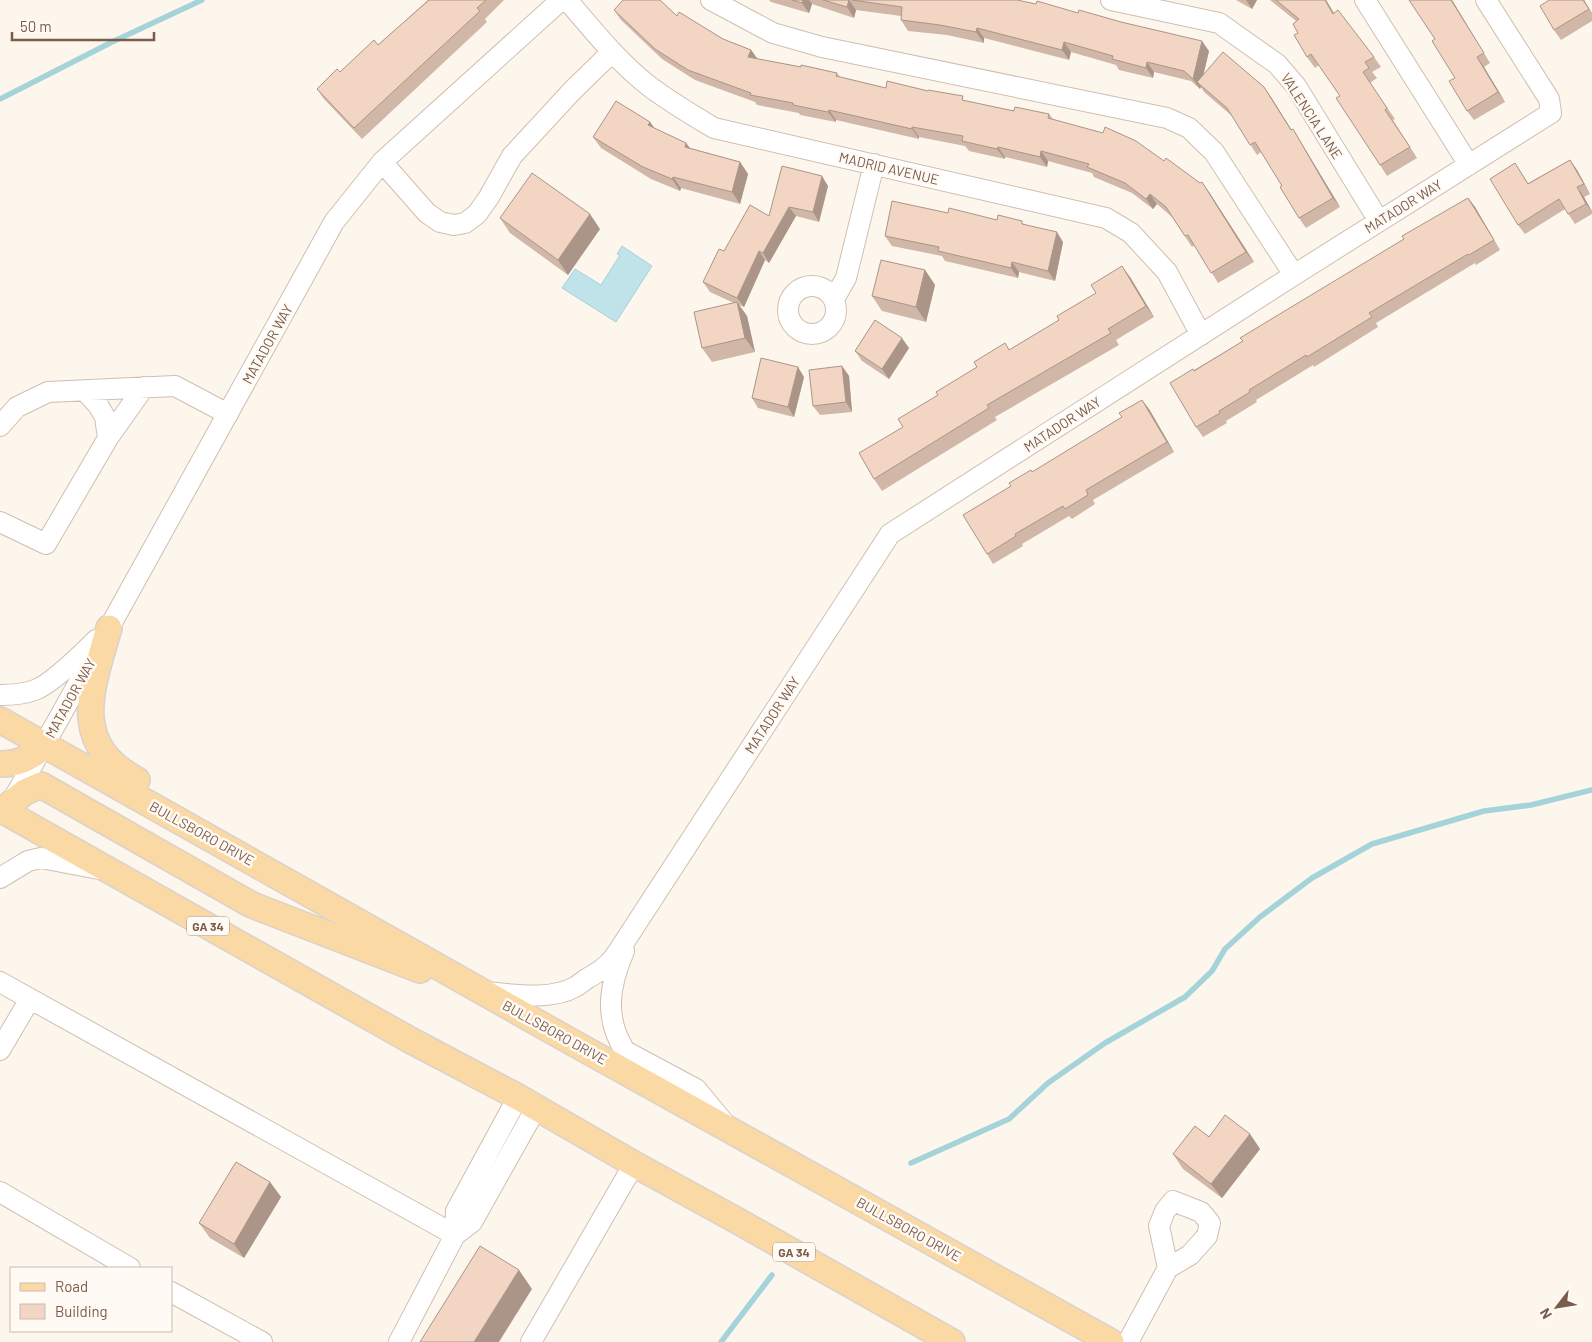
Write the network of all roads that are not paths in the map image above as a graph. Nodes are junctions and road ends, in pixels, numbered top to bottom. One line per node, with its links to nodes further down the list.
1 (561, 0): 8 (street, MATADOR WAY)
2 (567, 0): 7 (street, MADRID AVENUE)
3 (711, 0): 12 (street)
4 (1111, 0): 11 (street, VALENCIA LANE)
5 (1365, 0): 10 (street)
6 (1486, 0): 10 (street, MATADOR WAY)
7 (612, 52): 8 (street); 9 (street, MADRID AVENUE)
8 (382, 162): 17 (street, MATADOR WAY)
9 (874, 164): 13 (street); 14 (street, MADRID AVENUE)
10 (1469, 165): 11 (street, MATADOR WAY)
11 (1379, 222): 12 (street, MATADOR WAY)
12 (1294, 275): 14 (street, MATADOR WAY)
13 (834, 299)
14 (1201, 334): 30 (street, MATADOR WAY)
15 (144, 387): 16 (street); 17 (street); 19 (street)
16 (86, 390): 18 (street); 19 (street)
17 (228, 414): 21 (street, MATADOR WAY)
18 (0, 426)
19 (108, 438): 20 (street)
20 (0, 522)
21 (109, 628): 22 (street); 24 (street, MATADOR WAY); 27 (main road)
22 (0, 695)
23 (0, 720): 24 (main road, BULLSBORO DRIVE)
24 (43, 747): 25 (main road); 26 (street, MATADOR WAY); 27 (main road, BULLSBORO DRIVE)
25 (0, 764)
26 (4, 812): 28 (main road, GA 34); 32 (main road)
27 (213, 839): 32 (main road, BULLSBORO DRIVE)
28 (109, 870): 29 (street); 35 (main road, GA 34)
29 (0, 878)
30 (636, 924): 32 (street, MATADOR WAY); 36 (street)
31 (0, 982): 33 (street)
32 (488, 994): 36 (main road, BULLSBORO DRIVE)
33 (30, 999): 34 (street); 39 (street)
34 (0, 1050)
35 (527, 1102): 37 (main road, GA 34); 39 (street)
36 (731, 1130): 47 (main road, BULLSBORO DRIVE)
37 (634, 1164): 45 (street); 46 (main road, GA 34)
38 (0, 1192): 40 (street)
39 (455, 1235): 44 (street)
40 (128, 1267)
41 (1168, 1268): 48 (street)
42 (172, 1293): 43 (street)
43 (262, 1342)
44 (399, 1342)
45 (531, 1342)
46 (952, 1342)
47 (1110, 1342)
48 (1128, 1342)

